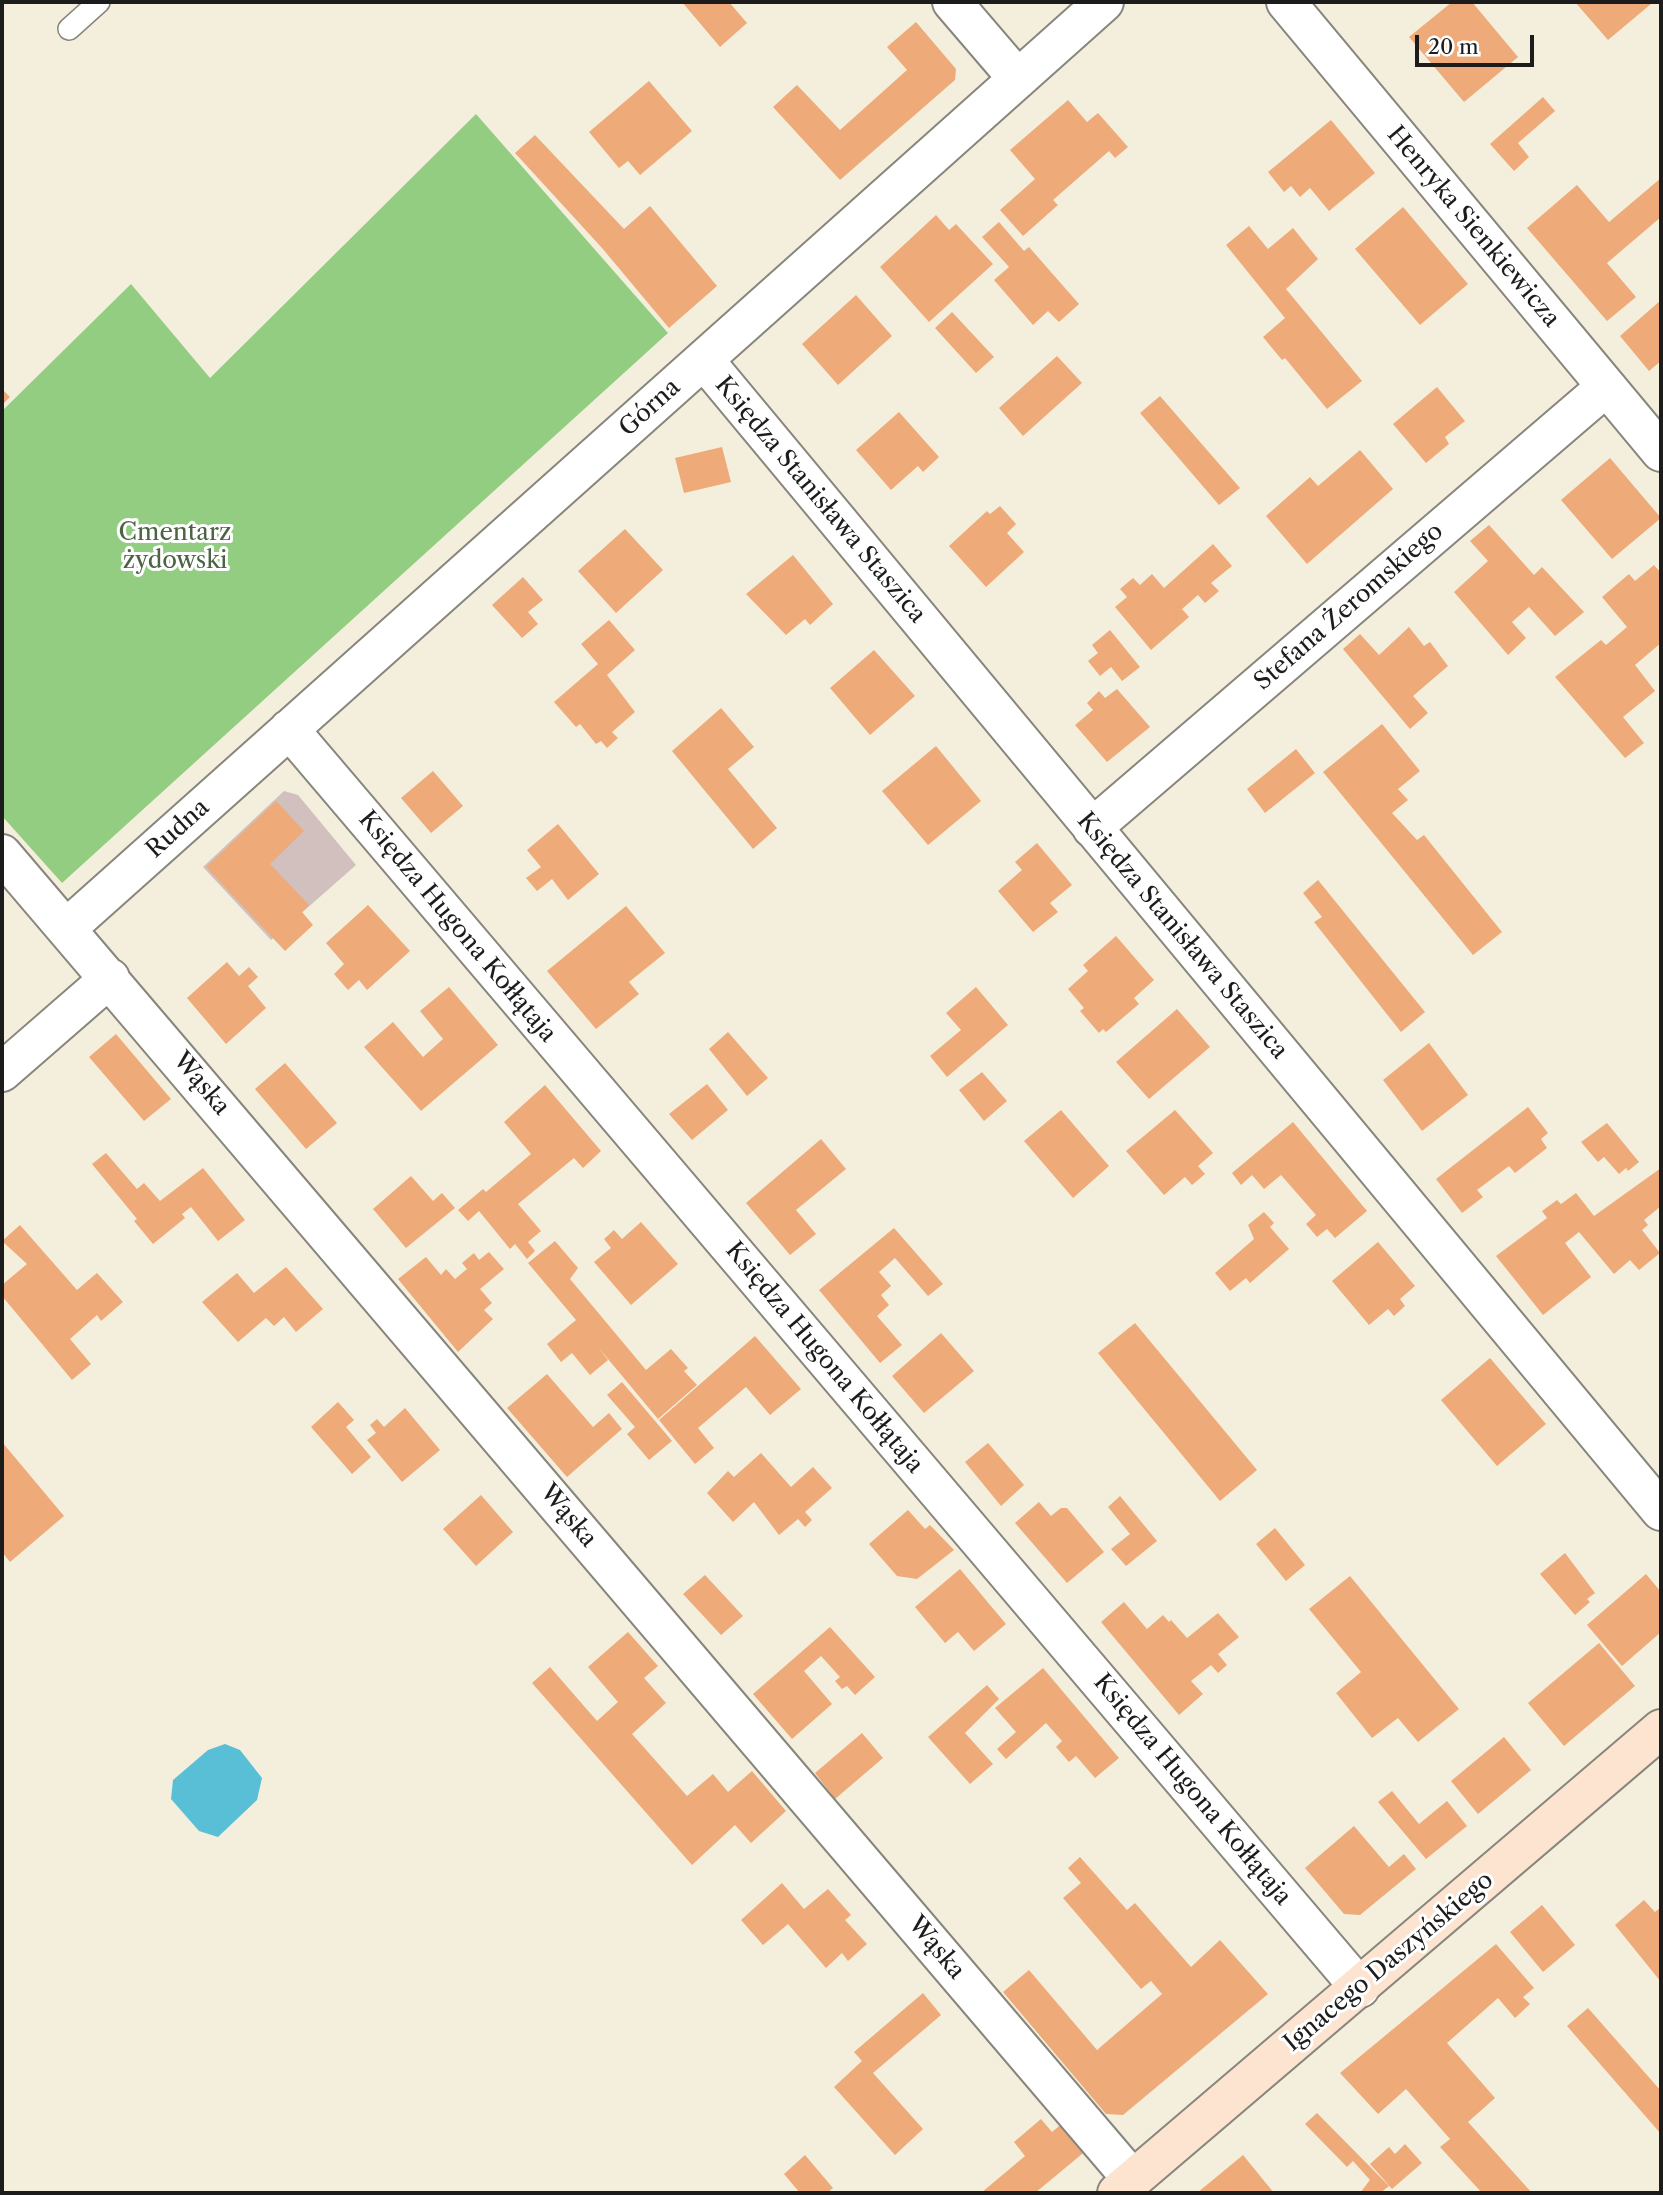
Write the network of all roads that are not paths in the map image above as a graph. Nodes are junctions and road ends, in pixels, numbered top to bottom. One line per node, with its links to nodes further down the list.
1 (99, 2): 5 (lane)
2 (952, 2): 6 (street)
3 (1104, 2): 6 (street, Górna)
4 (1286, 2): 8 (street, Henryka Sienkiewicza)
5 (69, 29)
6 (1018, 79): 7 (street, Górna)
7 (704, 360): 10 (street, Górna); 11 (street, Księdza Stanisława Staszica)
8 (1606, 387): 9 (street, Henryka Sienkiewicza); 11 (street, Stefana Żeromskiego)
9 (1661, 452)
10 (289, 729): 13 (street, Rudna); 18 (street, Księdza Hugona Kołłątaja)
11 (1092, 828): 16 (street, Księdza Stanisława Staszica)
12 (2, 854): 13 (street, Wąska)
13 (67, 928): 14 (street, Wąska)
14 (110, 978): 15 (street); 19 (street, Wąska)
15 (2, 1072)
16 (1661, 1511)
17 (1661, 1729): 18 (street, Ignacego Daszyńskiego)
18 (1360, 1988): 19 (street, Ignacego Daszyńskiego)
19 (1125, 2187)

